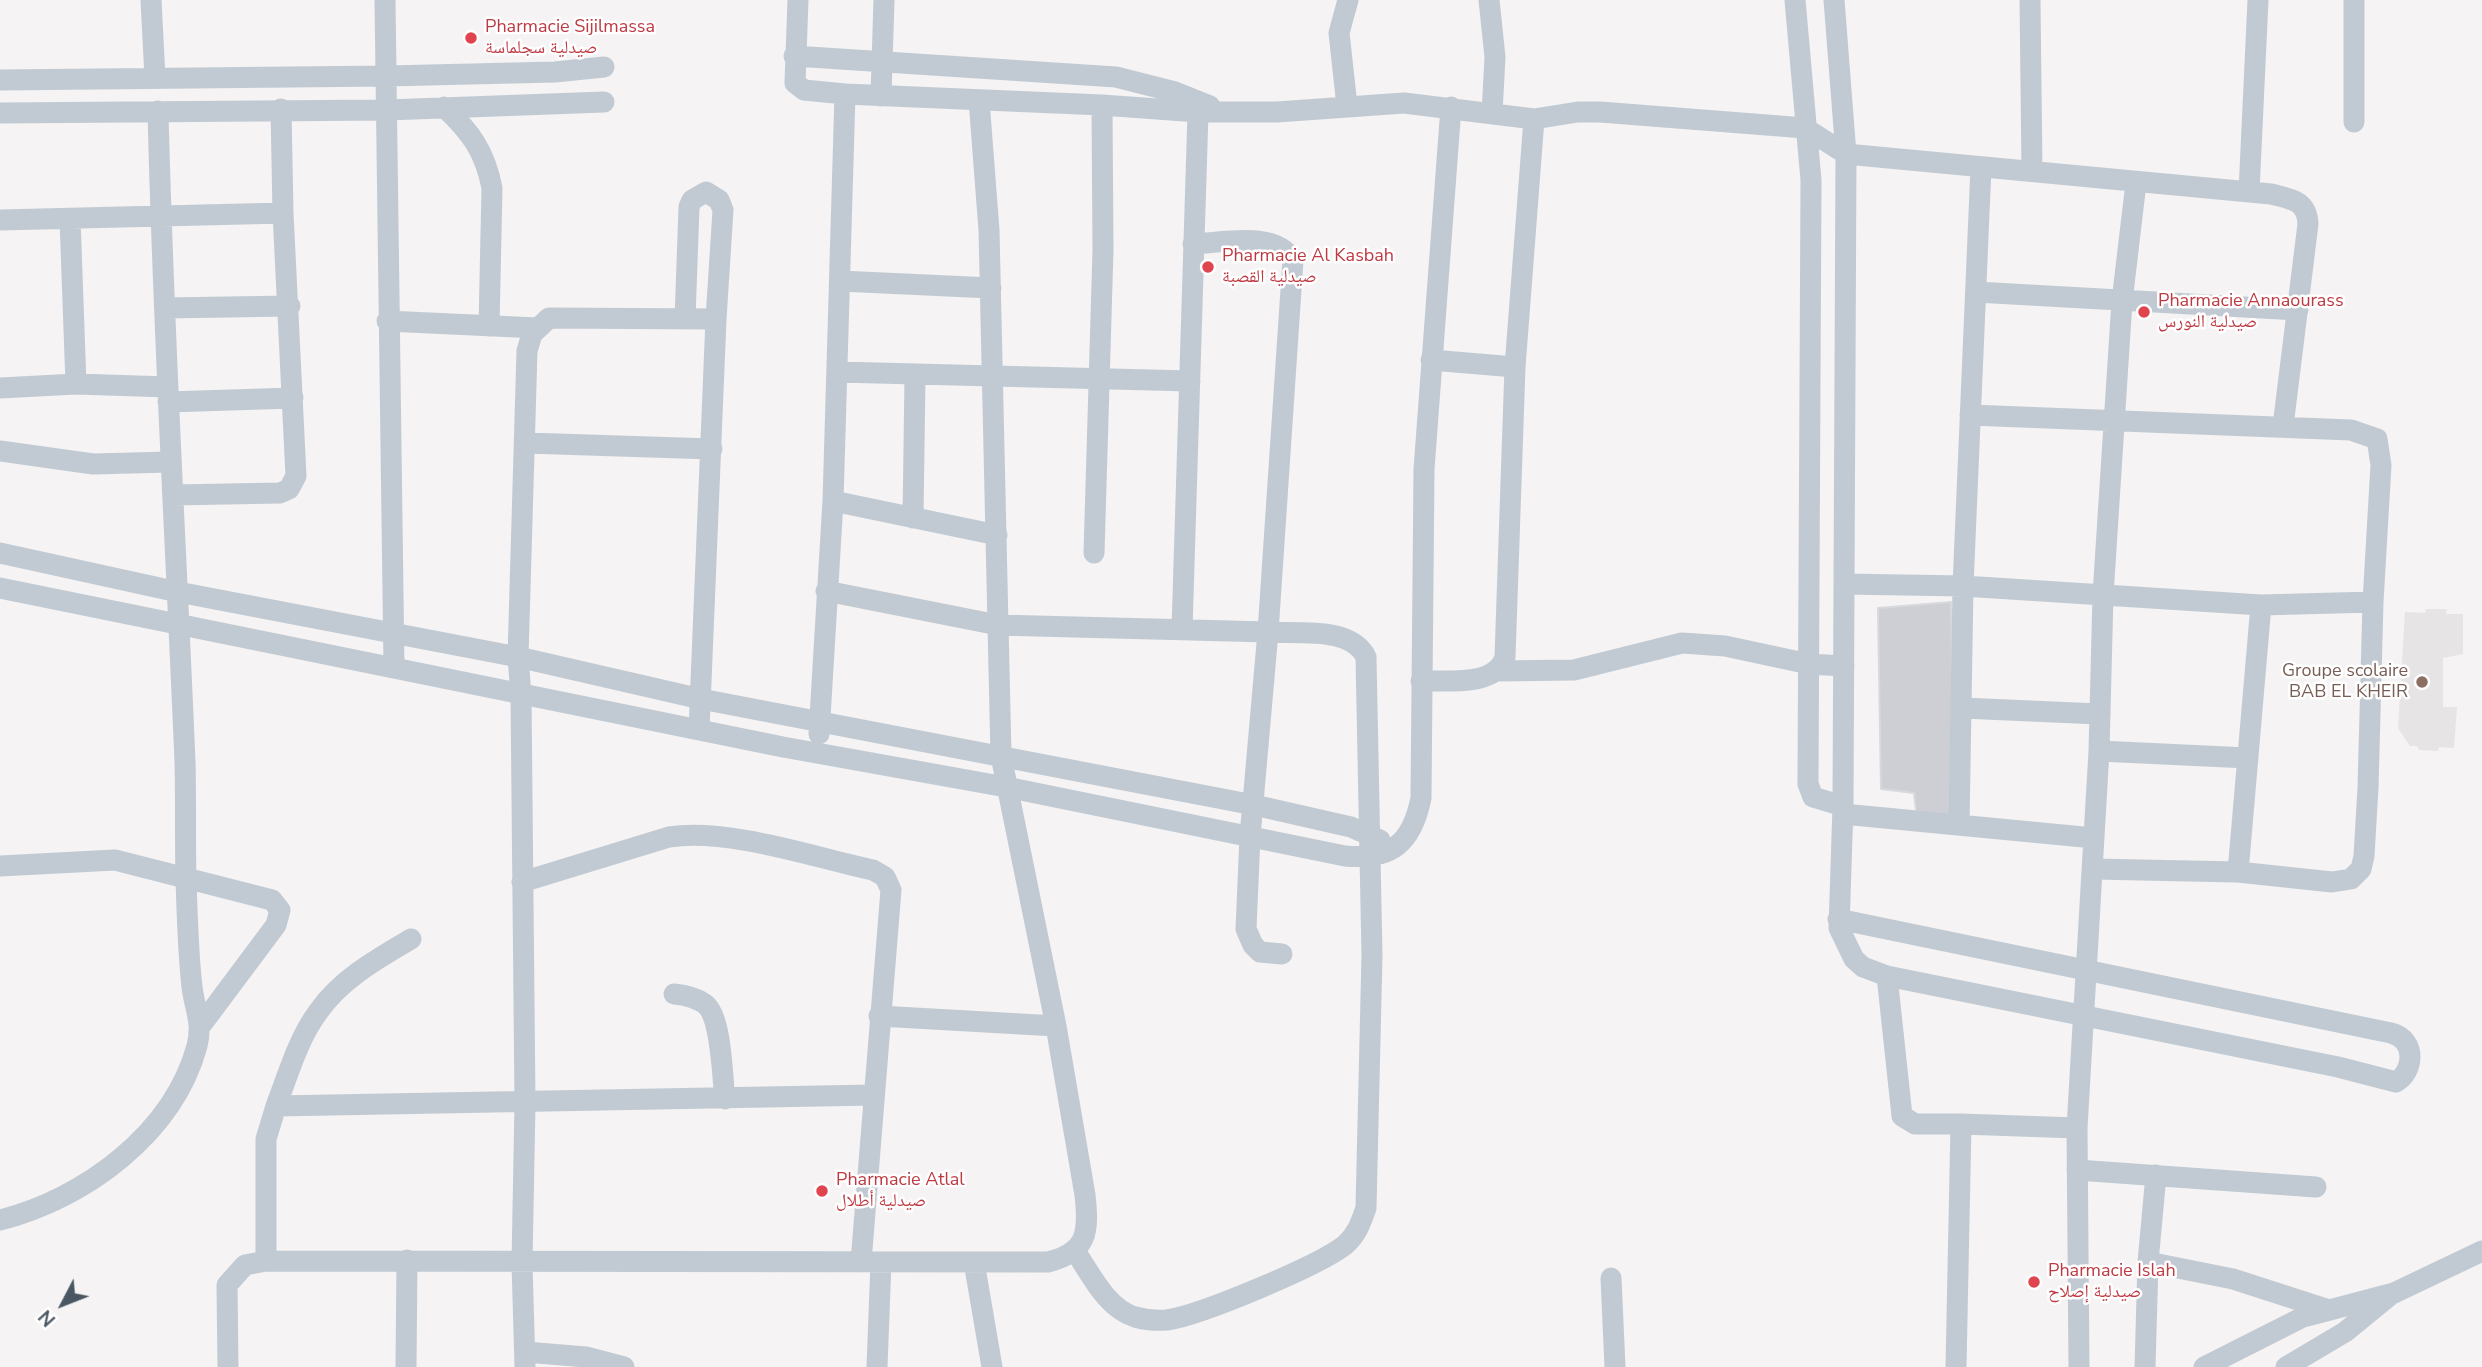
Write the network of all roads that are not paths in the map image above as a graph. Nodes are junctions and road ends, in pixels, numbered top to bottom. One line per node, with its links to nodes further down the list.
1 (151, 0): 17 (street)
2 (385, 0): 16 (street)
3 (798, 0): 12 (street)
4 (884, 0): 13 (street)
5 (1348, 0): 25 (street)
6 (1489, 0): 34 (street)
7 (1796, 0): 37 (street)
8 (1834, 0): 38 (street)
9 (2030, 0): 40 (street)
10 (2258, 0): 42 (street)
11 (2354, 0): 36 (street)
12 (794, 56): 13 (street); 19 (street)
13 (880, 61): 20 (street); 31 (street)
14 (604, 67): 15 (street)
15 (524, 72): 16 (street); 23 (street)
16 (387, 76): 17 (street); 29 (street)
17 (155, 78): 18 (street)
18 (0, 80)
19 (845, 94): 20 (street); 48 (street)
20 (881, 96): 21 (street)
21 (979, 100): 24 (street); 49 (street)
22 (604, 102): 23 (street)
23 (526, 103): 26 (street)
24 (1102, 104): 32 (street); 65 (street)
25 (1347, 106): 27 (street); 31 (street)
26 (444, 107): 29 (street); 58 (street)
27 (1451, 107): 34 (street); 60 (street)
28 (281, 109): 29 (street); 30 (street); 43 (street)
29 (387, 110): 57 (street)
30 (158, 111): 33 (street); 44 (street)
31 (1222, 111): 32 (street)
32 (1198, 112): 47 (street)
33 (0, 113)
34 (1492, 113): 35 (street)
35 (1534, 119): 37 (street); 61 (street)
36 (2354, 122)
37 (1805, 128): 38 (street); 98 (street)
38 (1846, 154): 39 (street); 84 (street)
39 (1981, 167): 40 (street); 50 (street)
40 (2032, 171): 41 (street)
41 (2136, 183): 42 (street); 51 (street)
42 (2249, 192): 54 (street)
43 (283, 214): 44 (street); 52 (street)
44 (160, 215): 45 (street); 53 (street)
45 (70, 219): 46 (street); 67 (street)
46 (0, 220)
47 (1193, 244): 66 (street); 96 (street)
48 (840, 281): 49 (street); 62 (street)
49 (991, 288): 63 (street)
50 (1976, 292): 51 (street); 71 (street)
51 (2122, 301): 54 (street); 72 (street)
52 (289, 306): 53 (street); 70 (street)
53 (165, 308): 69 (street)
54 (2298, 310): 73 (street)
55 (685, 319): 56 (street); 56 (street); 59 (street)
56 (716, 319): 75 (street)
57 (387, 321): 58 (street); 95 (street)
58 (489, 326): 59 (street)
59 (537, 328): 74 (street)
60 (1431, 360): 61 (street); 102 (street)
61 (1515, 367): 101 (street)
62 (837, 372): 64 (street); 79 (street)
63 (992, 375): 64 (street); 65 (street); 81 (street)
64 (915, 376): 80 (street)
65 (1100, 377): 66 (street); 83 (street)
66 (1190, 382): 94 (street)
67 (76, 384): 68 (street); 69 (street)
68 (0, 388)
69 (168, 394): 70 (street); 77 (street)
70 (293, 398): 78 (street)
71 (1970, 415): 72 (street); 85 (street)
72 (2115, 421): 73 (street); 89 (street)
73 (2283, 426): 90 (street)
74 (526, 443): 75 (street); 97 (street)
75 (712, 449): 104 (street)
76 (0, 451): 77 (street)
77 (170, 463): 78 (street)
78 (173, 495): 88 (street)
79 (833, 501): 80 (street); 87 (street)
80 (913, 518): 81 (street)
81 (997, 535): 93 (street)
82 (0, 553): 88 (street)
83 (1094, 553)
84 (1844, 583): 85 (street); 99 (street)
85 (1963, 586): 89 (street); 105 (street)
86 (0, 588): 92 (street)
87 (826, 591): 93 (street); 107 (street)
88 (178, 592): 92 (street); 95 (street)
89 (2103, 595): 91 (street); 106 (street)
90 (2372, 603): 91 (street); 124 (street)
91 (2261, 605): 112 (street)
92 (178, 625): 100 (street); 125 (street)
93 (998, 625): 94 (street); 111 (street)
94 (1182, 629): 96 (street)
95 (395, 632): 97 (street); 100 (street)
96 (1268, 632): 114 (street); 117 (street)
97 (518, 657): 103 (street); 104 (street)
98 (1809, 664): 99 (street); 101 (street); 115 (street)
99 (1844, 666): 115 (street)
100 (394, 667): 103 (street)
101 (1498, 671): 102 (street)
102 (1422, 681): 120 (street)
103 (521, 695): 108 (street); 126 (street)
104 (701, 699): 107 (street); 108 (street)
105 (1962, 708): 106 (street); 116 (street)
106 (2099, 714): 109 (street)
107 (820, 722): 110 (street); 111 (street)
108 (699, 730): 110 (street)
109 (2099, 751): 112 (street); 119 (street)
110 (817, 754): 113 (street)
111 (1001, 756): 113 (street); 114 (street)
112 (2248, 758): 124 (street)
113 (1006, 787): 118 (street); 136 (street)
114 (1254, 805): 117 (street); 118 (street)
115 (1843, 810): 116 (street); 127 (street)
116 (1959, 825): 119 (street)
117 (1370, 833): 120 (street); 121 (street)
118 (1250, 836): 121 (street); 129 (street)
119 (2094, 838): 123 (street)
120 (1391, 848): 121 (street)
121 (1369, 856): 147 (street)
122 (0, 866): 125 (street)
123 (2093, 869): 124 (street); 130 (street)
124 (2238, 872)
125 (186, 877): 135 (street); 135 (street)
126 (522, 883): 134 (street); 139 (street)
127 (1838, 919): 130 (street); 131 (street)
128 (411, 939): 140 (street)
129 (1282, 954)
130 (2087, 970): 133 (street); 133 (street)
131 (1887, 976): 133 (street); 141 (street)
132 (674, 993): 138 (street)
133 (2083, 1014): 142 (street)
134 (879, 1016): 136 (street); 137 (street)
135 (202, 1024): 146 (street)
136 (1056, 1026): 147 (street)
137 (874, 1095): 138 (street); 151 (street)
138 (725, 1099): 139 (street)
139 (525, 1103): 140 (street); 154 (street)
140 (276, 1106): 150 (street)
141 (1961, 1124): 142 (street); 165 (street)
142 (2077, 1128): 143 (street)
143 (2077, 1170): 144 (street); 166 (street)
144 (2156, 1175): 145 (street); 153 (street)
145 (2316, 1186)
146 (0, 1220)
147 (1075, 1251): 152 (street)
148 (2482, 1251): 156 (street)
149 (407, 1260): 150 (street); 154 (street); 161 (street)
150 (266, 1261): 160 (street)
151 (871, 1262): 152 (street); 154 (street); 162 (street)
152 (974, 1262): 163 (street)
153 (2148, 1262): 157 (street); 167 (street)
154 (522, 1263): 158 (street)
155 (1611, 1278): 164 (street)
156 (2394, 1293): 157 (street); 169 (street)
157 (2326, 1309): 168 (street)
158 (525, 1359): 159 (street)
159 (618, 1366)
160 (228, 1367)
161 (406, 1367)
162 (877, 1367)
163 (992, 1367)
164 (1615, 1367)
165 (1956, 1367)
166 (2079, 1367)
167 (2145, 1367)
168 (2204, 1367)
169 (2286, 1367)

